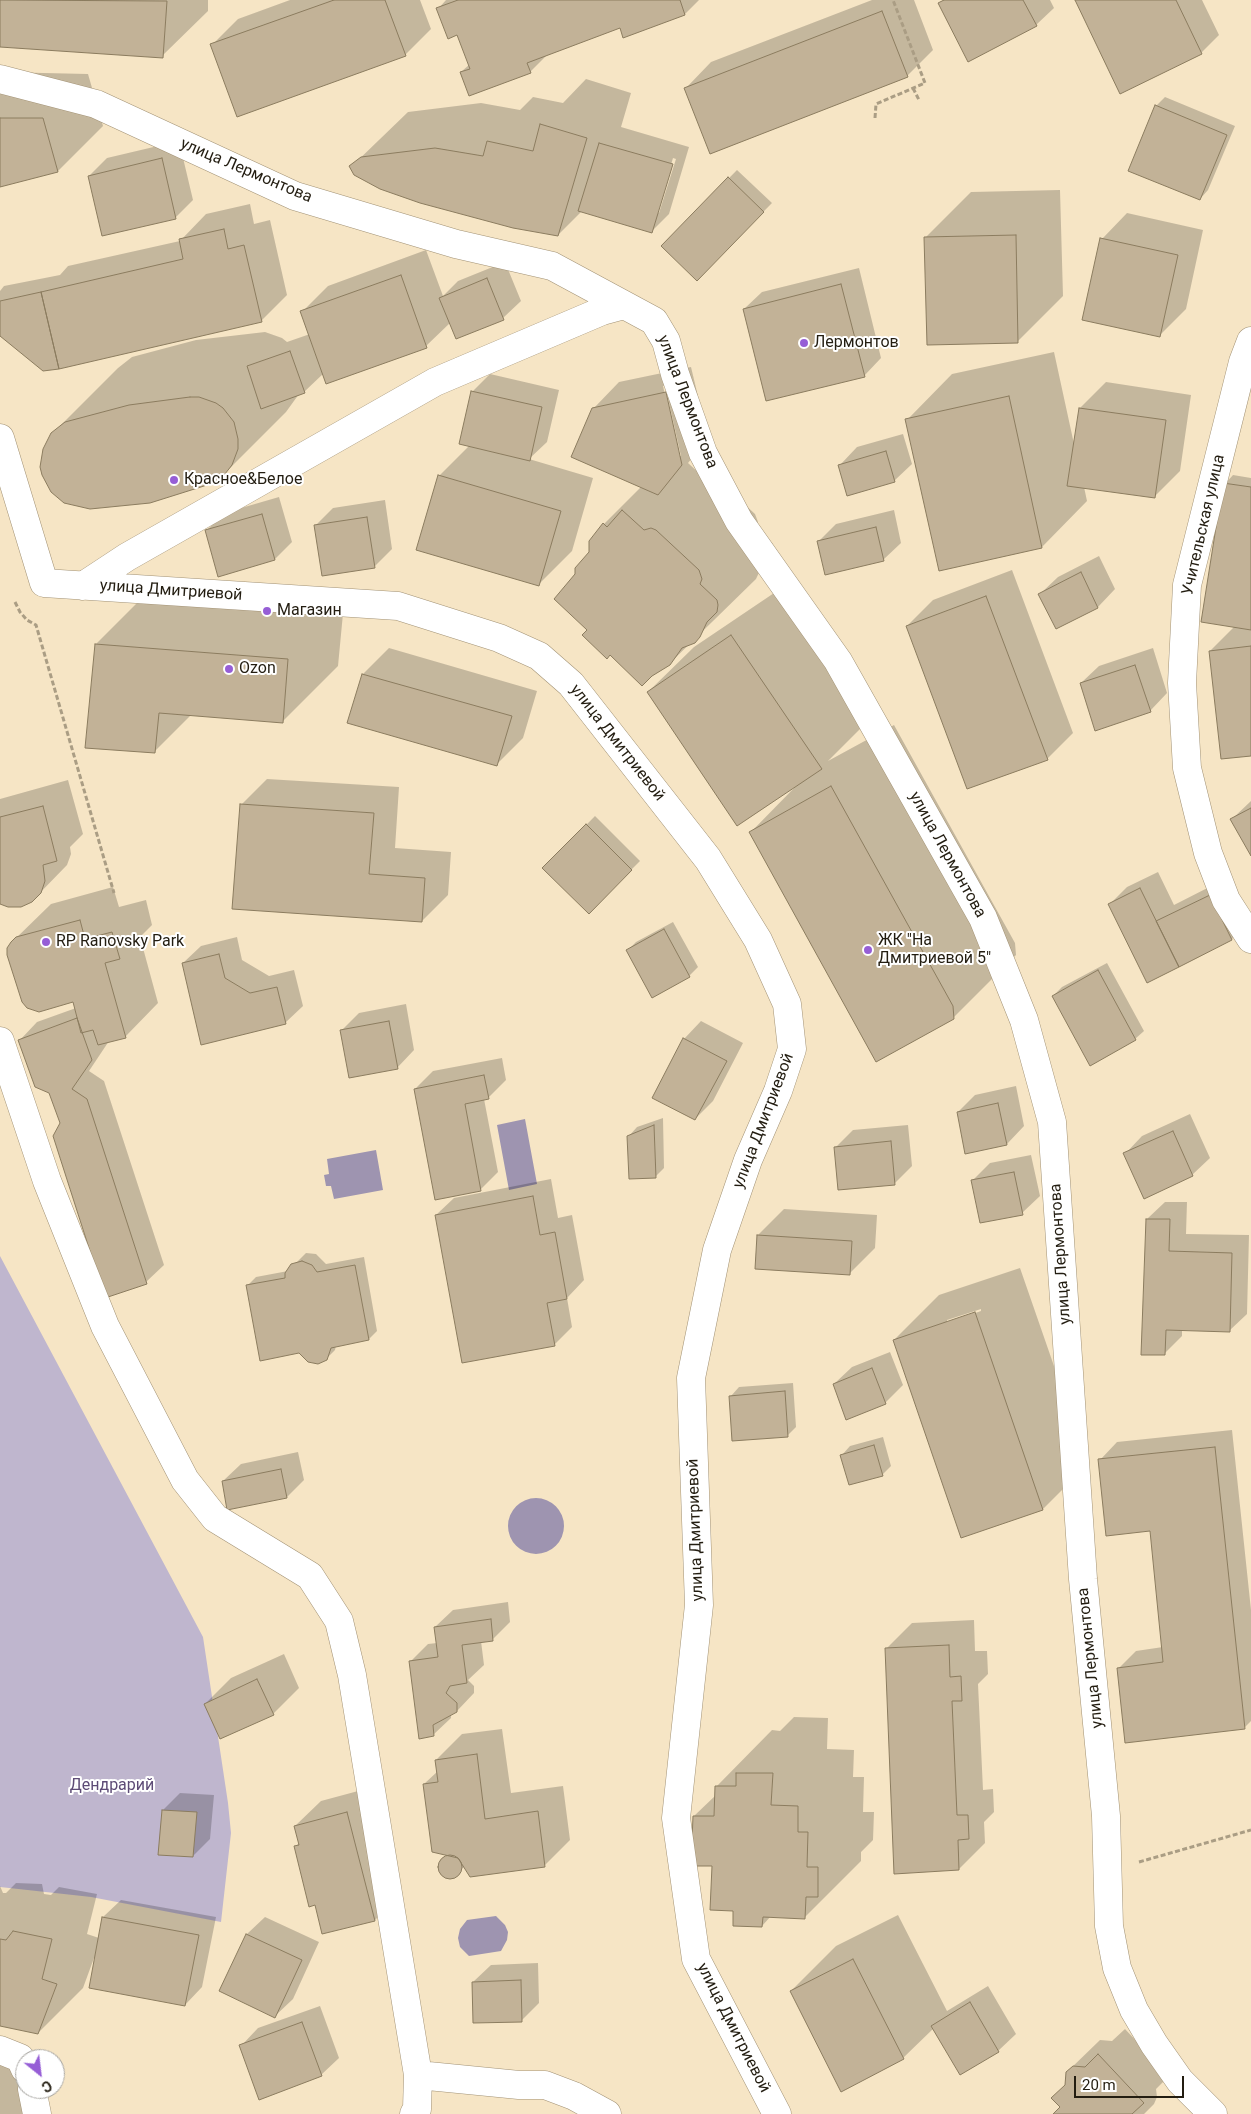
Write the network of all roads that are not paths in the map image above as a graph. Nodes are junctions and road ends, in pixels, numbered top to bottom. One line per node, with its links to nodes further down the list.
1 (0, 79): 2 (street, улица Лермонтова)
2 (624, 306): 5 (street); 16 (street, улица Лермонтова)
3 (1251, 341): 6 (street, Учительская улица)
4 (0, 438): 5 (street, улица Дмитриевой)
5 (83, 586): 15 (street, улица Дмитриевой)
6 (1251, 939)
7 (0, 1041): 10 (street)
8 (0, 2050): 9 (street)
9 (15, 2056)
10 (418, 2075): 13 (street); 14 (street)
11 (34, 2099): 12 (street)
12 (37, 2114)
13 (414, 2114)
14 (607, 2114)
15 (777, 2114)
16 (1213, 2114)

